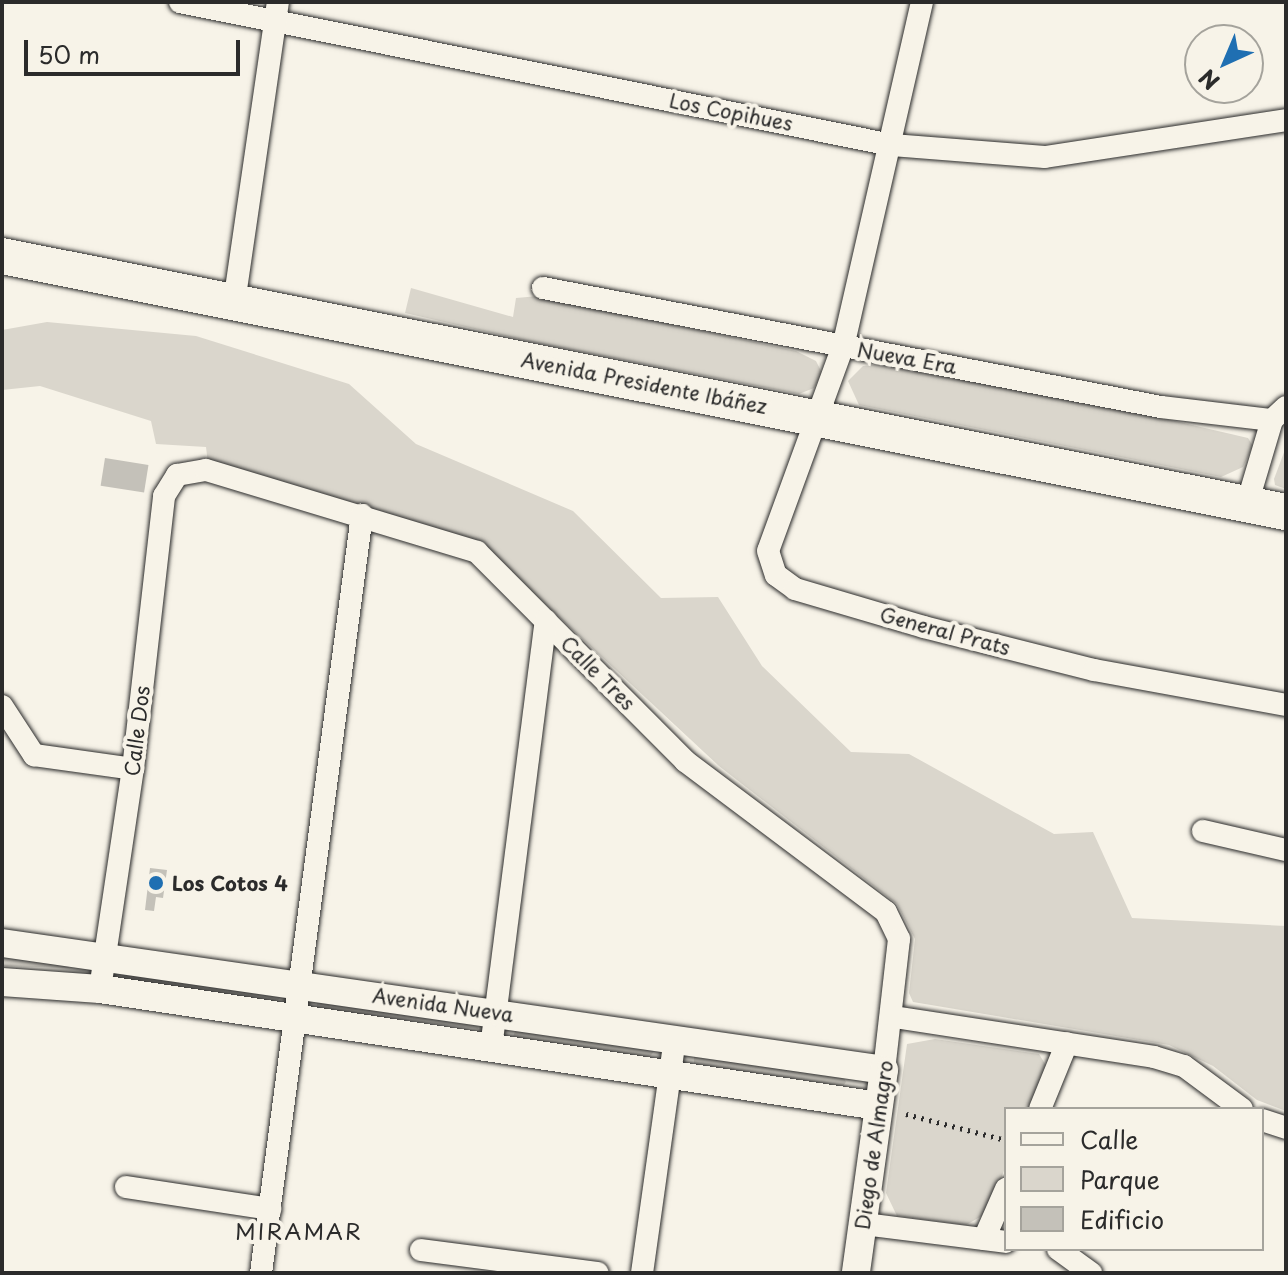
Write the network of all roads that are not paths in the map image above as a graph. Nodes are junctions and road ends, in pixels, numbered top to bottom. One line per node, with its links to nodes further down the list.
1 (180, 2): 3 (street, Los Copihues)
2 (922, 2): 5 (street, General Prats)
3 (277, 11): 5 (street, Los Copihues); 8 (street)
4 (1286, 120): 5 (street, Los Copihues)
5 (892, 145): 9 (street, General Prats)
6 (2, 256): 8 (main road, Avenida Presidente Ibáñez)
7 (543, 288): 9 (street, Nueva Era)
8 (234, 303): 11 (main road, Avenida Presidente Ibáñez)
9 (843, 346): 10 (street, Nueva Era); 11 (street, General Prats)
10 (1279, 414): 13 (street, Nueva Era)
11 (819, 418): 13 (main road, Avenida Presidente Ibáñez); 17 (street, General Prats)
12 (177, 475): 15 (street, Calle Tres); 19 (street, Calle Dos)
13 (1247, 504): 14 (main road, Avenida Presidente Ibáñez)
14 (1286, 512)
15 (362, 515): 16 (street, Calle Tres); 25 (street)
16 (546, 621): 27 (street); 28 (street, Calle Tres)
17 (1286, 705)
18 (2, 706): 19 (street)
19 (133, 769): 23 (street, Calle Dos)
20 (1203, 831): 21 (street)
21 (1286, 850)
22 (2, 943): 23 (street, Avenida Nueva)
23 (106, 955): 25 (street, Avenida Nueva); 26 (street, Calle Dos)
24 (2, 982): 26 (street, Avenida Nueva)
25 (302, 984): 27 (street, Avenida Nueva); 29 (street)
26 (100, 989): 29 (street, Avenida Nueva)
27 (497, 1013): 30 (street, Avenida Nueva); 32 (street)
28 (894, 1017): 31 (street); 33 (street, Diego de Almagro)
29 (295, 1018): 32 (street, Avenida Nueva); 42 (street)
30 (675, 1039): 33 (street, Avenida Nueva); 34 (street)
31 (1067, 1043): 36 (street); 37 (street)
32 (491, 1048): 34 (street, Avenida Nueva)
33 (884, 1070): 35 (street, Diego de Almagro)
34 (669, 1075): 35 (street, Avenida Nueva); 49 (street)
35 (878, 1106): 43 (street, Diego de Almagro)
36 (1041, 1107)
37 (1239, 1107)
38 (1264, 1121): 39 (street)
39 (1286, 1128)
40 (126, 1187): 42 (street)
41 (1004, 1198): 44 (street)
42 (270, 1209): 47 (street)
43 (864, 1224): 44 (street); 50 (street, Diego de Almagro)
44 (995, 1241)
45 (421, 1250): 48 (street)
46 (1061, 1251): 51 (street)
47 (261, 1273)
48 (598, 1273)
49 (642, 1273)
50 (856, 1273)
51 (1091, 1273)

